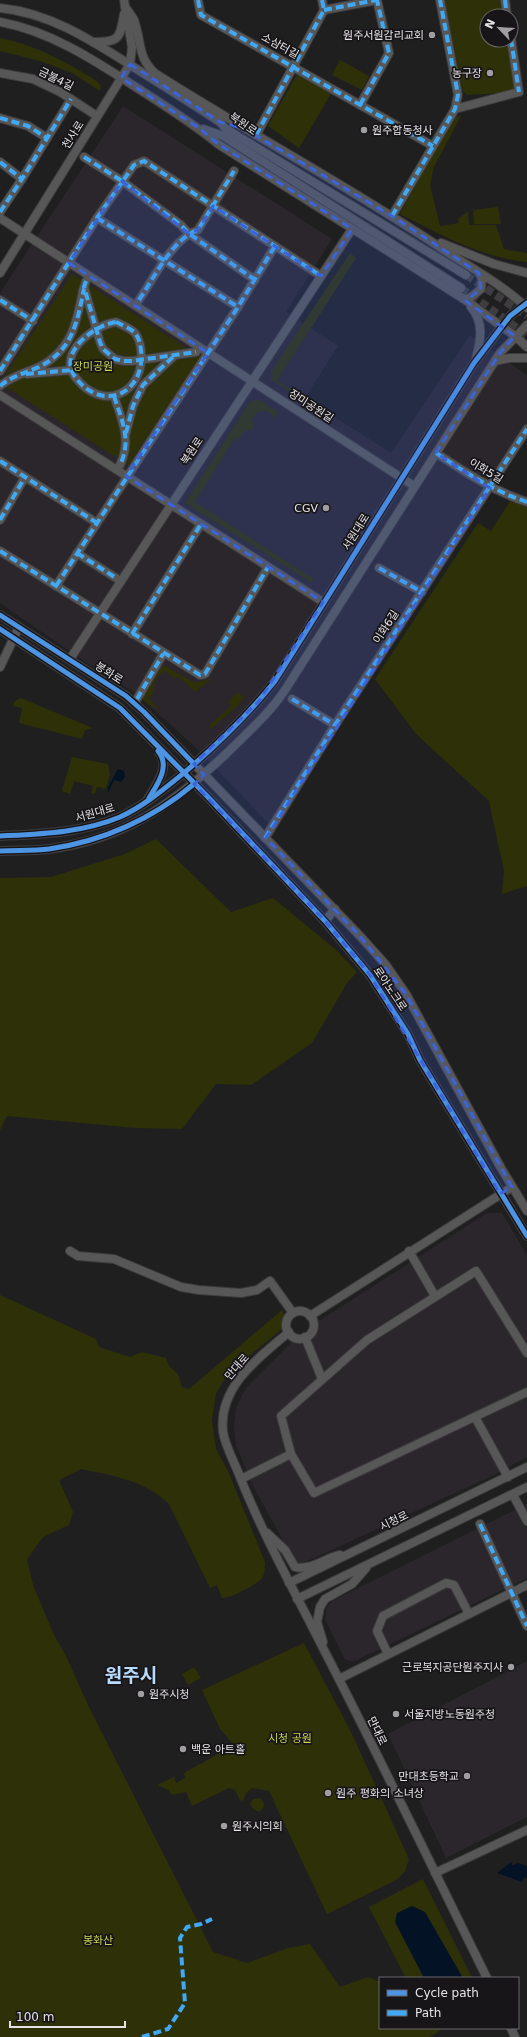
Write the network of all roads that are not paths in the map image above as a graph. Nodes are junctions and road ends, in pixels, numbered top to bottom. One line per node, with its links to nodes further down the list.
1 (198, 0): 12 (street, 소삼터길)
2 (322, 0): 7 (street)
3 (377, 0): 7 (street); 16 (street)
4 (440, 0): 17 (street)
5 (124, 4): 9 (street); 11 (street, 천사로); 21 (street)
6 (0, 8): 9 (street, 북원로)
7 (324, 10): 12 (street)
8 (0, 22): 14 (street, 북원로)
9 (93, 42): 11 (street, 북원로)
10 (512, 48): 17 (street)
11 (130, 64): 14 (street, 천사로); 20 (street, 북원로)
12 (294, 66): 16 (street, 소삼터길); 23 (street)
13 (0, 73): 15 (street, 금불4길)
14 (121, 78): 18 (street, 천사로); 22 (street, 북원로)
15 (71, 99): 18 (street, 금불4길); 24 (street)
16 (360, 105): 25 (street, 소삼터길)
17 (455, 109): 25 (street)
18 (97, 116): 38 (street, 천사로)
19 (0, 118): 24 (street)
20 (220, 122): 21 (street); 46 (street, 북원로)
21 (237, 125): 23 (street, 북원로)
22 (199, 128): 36 (street, 북원로); 49 (street, 북원로)
23 (256, 135): 33 (street, 북원로)
24 (47, 138): 29 (street)
25 (433, 146): 33 (street)
26 (84, 157): 30 (street)
27 (0, 162): 29 (street)
28 (234, 171): 31 (street)
29 (22, 179): 32 (street)
30 (122, 181): 31 (street); 35 (street); 37 (street)
31 (214, 206): 37 (street); 40 (street)
32 (0, 212)
33 (392, 216): 39 (street, 북원로)
34 (0, 218): 38 (street, 장미공원길)
35 (97, 218): 41 (street); 42 (street)
36 (352, 229): 47 (street, 북원로); 50 (street, 북원로)
37 (188, 233): 41 (street); 48 (street)
38 (25, 234): 42 (street, 장미공원길); 45 (street, 천사로)
39 (421, 235): 43 (street, 북원로); 44 (street)
40 (275, 246): 47 (street); 48 (street)
41 (165, 262): 52 (street); 54 (street)
42 (69, 263): 55 (street); 62 (street, 장미공원길)
43 (479, 273): 50 (street); 53 (street, 북원로)
44 (527, 273)
45 (0, 274)
46 (466, 275)
47 (321, 276): 71 (street, 북원로)
48 (255, 280): 54 (street)
49 (461, 288)
50 (464, 299): 57 (street, 북원로); 67 (street)
51 (0, 300): 55 (street)
52 (139, 300)
53 (526, 305): 57 (street, 서원대로)
54 (238, 307): 62 (street)
55 (33, 321): 69 (street)
56 (527, 324): 59 (street)
57 (502, 326): 59 (street, 북원로); 67 (street, 서원대로)
58 (96, 331): 65 (street); 65 (street); 68 (street); 70 (street)
59 (515, 336): 60 (street, 북원로); 66 (street)
60 (527, 347)
61 (196, 352): 63 (street)
62 (208, 353): 71 (street, 장미공원길); 80 (street)
63 (174, 356): 65 (street); 76 (street)
64 (527, 358): 66 (street)
65 (142, 359): 74 (street)
66 (495, 361): 77 (street)
67 (474, 363): 82 (street, 서원대로)
68 (72, 370): 70 (street); 74 (street)
69 (0, 371)
70 (15, 376): 72 (street)
71 (252, 382): 82 (street, 장미공원길); 86 (street, 북원로)
72 (0, 386)
73 (0, 395): 80 (street)
74 (114, 396): 76 (street)
75 (527, 429): 84 (street, 이화6길)
76 (126, 433): 79 (street)
77 (436, 453): 83 (street); 84 (street, 이화5길)
78 (0, 461): 81 (street)
79 (120, 465)
80 (126, 476): 86 (street); 88 (street)
81 (26, 477): 87 (street); 88 (street)
82 (401, 478): 83 (street, 장미공원길); 97 (street, 서원대로)
83 (414, 486): 113 (street)
84 (490, 488): 85 (street, 이화5길); 96 (street, 이화6길)
85 (527, 502)
86 (170, 504): 89 (street); 98 (street)
87 (0, 520)
88 (96, 522): 91 (street)
89 (201, 524): 92 (street); 102 (street)
90 (0, 551): 95 (street)
91 (77, 553): 94 (street); 95 (street)
92 (268, 566): 97 (street); 104 (street)
93 (379, 568): 96 (street)
94 (116, 578)
95 (56, 586): 98 (street)
96 (422, 592): 109 (street, 이화6길)
97 (324, 602): 111 (street, 서원대로)
98 (99, 614): 102 (street); 105 (street)
99 (0, 615): 100 (street, 봉화로)
100 (19, 627): 103 (street); 105 (street, 봉화로)
101 (0, 629): 103 (street, 봉화로)
102 (132, 634): 104 (street)
103 (13, 637): 106 (street); 110 (street, 봉화로)
104 (163, 654): 107 (street)
105 (70, 659): 111 (street, 봉화로)
106 (0, 667)
107 (137, 699)
108 (292, 699): 109 (street)
109 (335, 726): 117 (street, 이화6길)
110 (148, 738): 112 (street, 봉화로); 115 (street)
111 (194, 764): 112 (street, 서원대로); 113 (street, 봉화로)
112 (183, 773): 114 (street, 봉화로); 115 (street, 서원대로)
113 (204, 775): 114 (street, 서원대로); 117 (street, 로아노크로)
114 (194, 784): 118 (street, 서원대로); 120 (street, 로아노크로)
115 (145, 804): 116 (street, 서원대로)
116 (0, 836)
117 (265, 838): 119 (street, 로아노크로)
118 (0, 851)
119 (335, 909): 120 (street); 121 (street, 로아노크로)
120 (325, 921): 122 (street, 로아노크로)
121 (512, 1187): 122 (street); 123 (street, 로아노크로)
122 (500, 1194): 124 (street, 로아노크로); 126 (street)
123 (527, 1211)
124 (527, 1236)
125 (70, 1251): 128 (street)
126 (409, 1251): 127 (street); 129 (street)
127 (436, 1296): 132 (street); 133 (street)
128 (294, 1313): 129 (street); 130 (street)
129 (310, 1316): 131 (street)
130 (289, 1332): 131 (street); 139 (street, 만대로)
131 (305, 1337): 133 (street)
132 (527, 1353)
133 (322, 1379): 136 (street)
134 (527, 1392): 135 (street)
135 (475, 1417): 136 (street); 138 (street)
136 (291, 1454): 139 (street)
137 (527, 1467): 138 (street, 시청로)
138 (508, 1478): 145 (street, 시청로)
139 (241, 1479): 144 (street, 만대로)
140 (527, 1487): 141 (street)
141 (512, 1495): 142 (street); 146 (street)
142 (527, 1521)
143 (480, 1524): 149 (street)
144 (263, 1530): 145 (street); 147 (street, 만대로)
145 (358, 1550): 147 (street, 시청로)
146 (370, 1564): 150 (street); 153 (street)
147 (289, 1583): 150 (street, 만대로)
148 (527, 1585): 149 (street)
149 (512, 1592): 151 (street); 152 (street)
150 (297, 1599): 153 (street, 만대로)
151 (469, 1614): 154 (street); 154 (street)
152 (527, 1626)
153 (325, 1651): 155 (street, 만대로)
154 (388, 1654): 155 (street)
155 (339, 1679): 157 (street, 만대로)
156 (527, 1830): 157 (street)
157 (435, 1873): 158 (street, 만대로)
158 (487, 1977)

